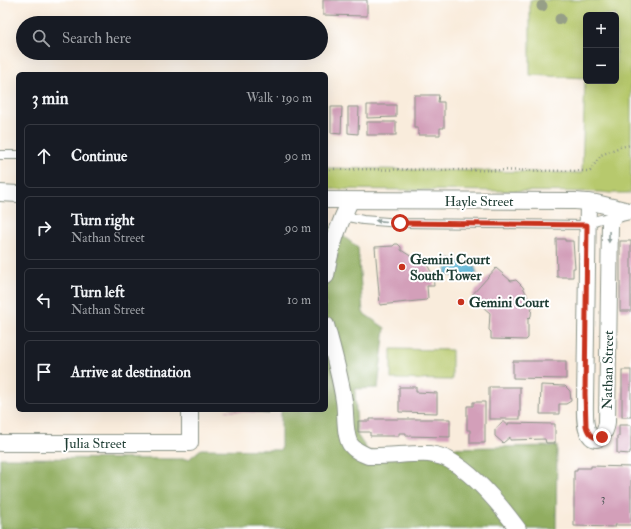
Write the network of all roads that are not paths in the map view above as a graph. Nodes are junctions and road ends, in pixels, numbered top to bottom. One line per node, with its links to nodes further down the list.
1 (0, 155): 2 (lane)
2 (16, 155)
3 (0, 193): 4 (street)
4 (16, 194)
5 (328, 200): 6 (street, Hayle Street)
6 (350, 200): 7 (street, Hayle Street); 9 (street)
7 (588, 202): 8 (street, Hayle Street); 10 (street, Nathan Street)
8 (625, 213): 10 (lane); 10 (street, Nathan Street, one-way to 10)
9 (343, 216): 10 (lane, one-way to 9); 11 (street)
10 (587, 225)
11 (328, 264)
12 (328, 333): 15 (street)
13 (190, 412): 14 (street, Julia Street)
14 (0, 443)
15 (518, 529)

